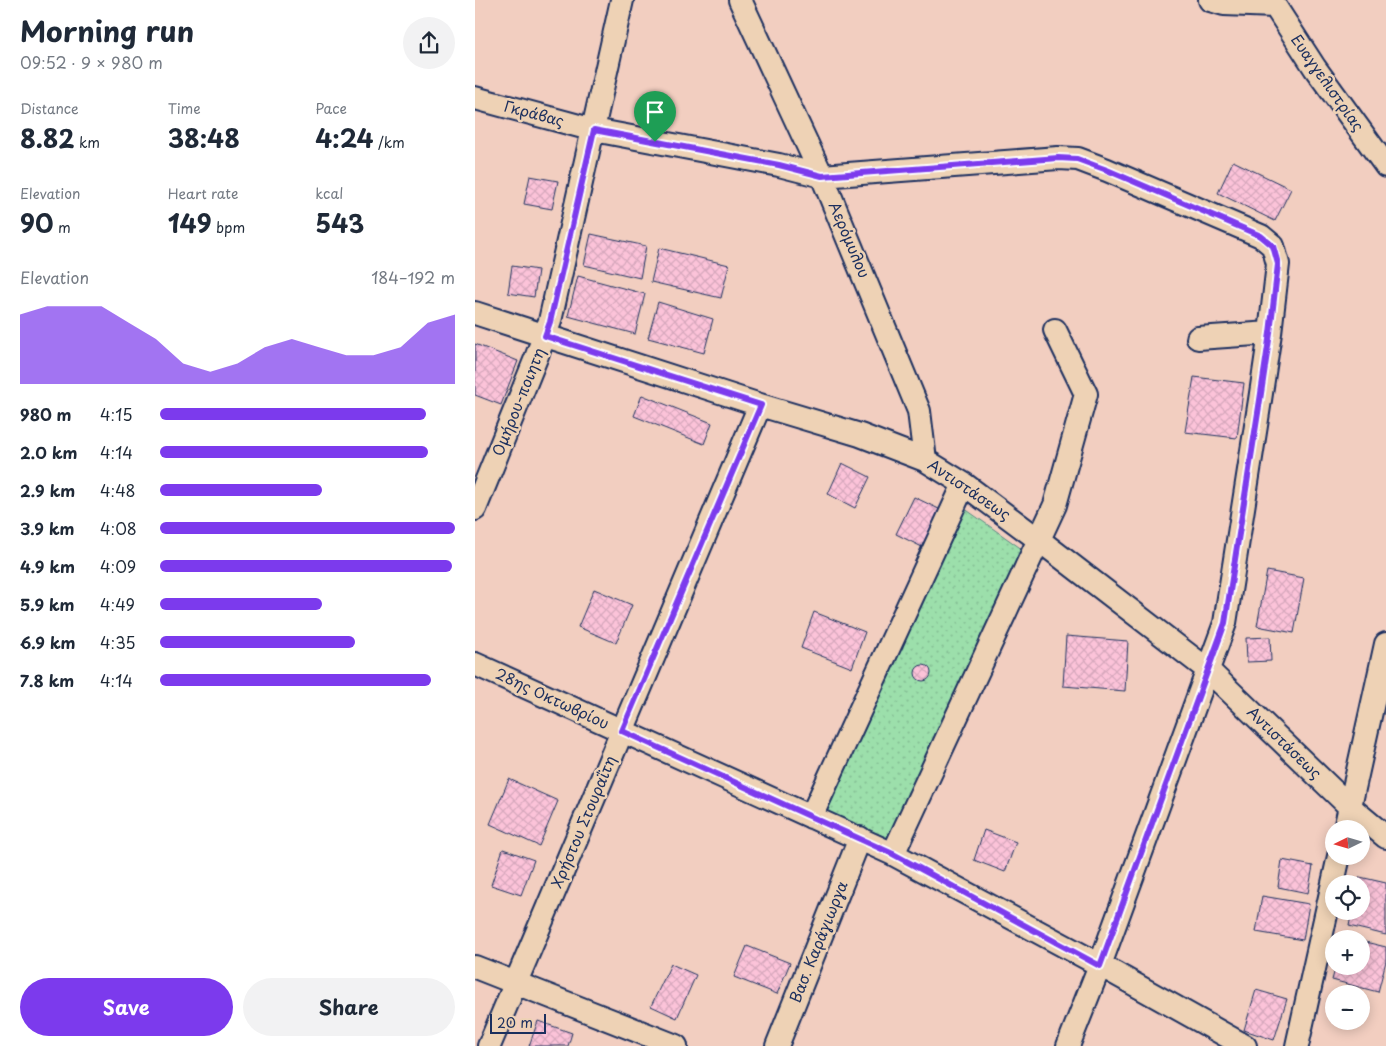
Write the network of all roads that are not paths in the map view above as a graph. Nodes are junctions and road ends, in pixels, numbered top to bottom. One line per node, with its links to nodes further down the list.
1 (622, 0): 6 (street, Ομήρου-ποιητη)
2 (740, 0): 8 (street, Αερόμυλου)
3 (1210, 0): 4 (street)
4 (1273, 3): 7 (street, Ευαγγελιστρίας)
5 (475, 98): 6 (street, Γκράβας)
6 (594, 130): 8 (street, Γκράβας); 12 (street, Ομήρου-ποιητη)
7 (1386, 166)
8 (822, 176): 11 (street, Γκράβας); 15 (street, Αερόμυλου)
9 (475, 313): 12 (street, Αντιστάσεως)
10 (1055, 330): 18 (street)
11 (1270, 333): 13 (street); 21 (street)
12 (545, 336): 14 (street, Αντιστάσεως); 17 (street, Ομήρου-ποιητη)
13 (1198, 338)
14 (761, 405): 15 (street, Αντιστάσεως); 22 (street, Χρήστου Στουραΐτη)
15 (925, 460): 16 (street, Αντιστάσεως)
16 (964, 484): 18 (street, Αντιστάσεως); 24 (street)
17 (475, 509)
18 (1039, 540): 21 (street, Αντιστάσεως); 28 (street)
19 (1386, 644): 23 (street)
20 (475, 664): 22 (street, 28ης Οκτωβρίου)
21 (1208, 670): 23 (street, Αντιστάσεως); 30 (street)
22 (622, 731): 24 (street, 28ης Οκτωβρίου); 32 (street, Χρήστου Στουραΐτη)
23 (1350, 806): 25 (street); 26 (street, Αντιστάσεως)
24 (811, 817): 27 (street, 28ης Οκτωβρίου)
25 (1347, 820)
26 (1386, 837)
27 (860, 838): 28 (street, 28ης Οκτωβρίου); 35 (street, Βασ. Καράγιωργα)
28 (893, 854): 30 (street, 28ης Οκτωβρίου)
29 (1337, 865): 38 (street)
30 (1100, 966): 36 (street); 37 (street, 28ης Οκτωβρίου)
31 (475, 967): 32 (street)
32 (515, 984): 33 (street, Χρήστου Στουραΐτη); 34 (street)
33 (489, 1046)
34 (676, 1046)
35 (777, 1046)
36 (1068, 1046)
37 (1245, 1046)
38 (1297, 1046)

